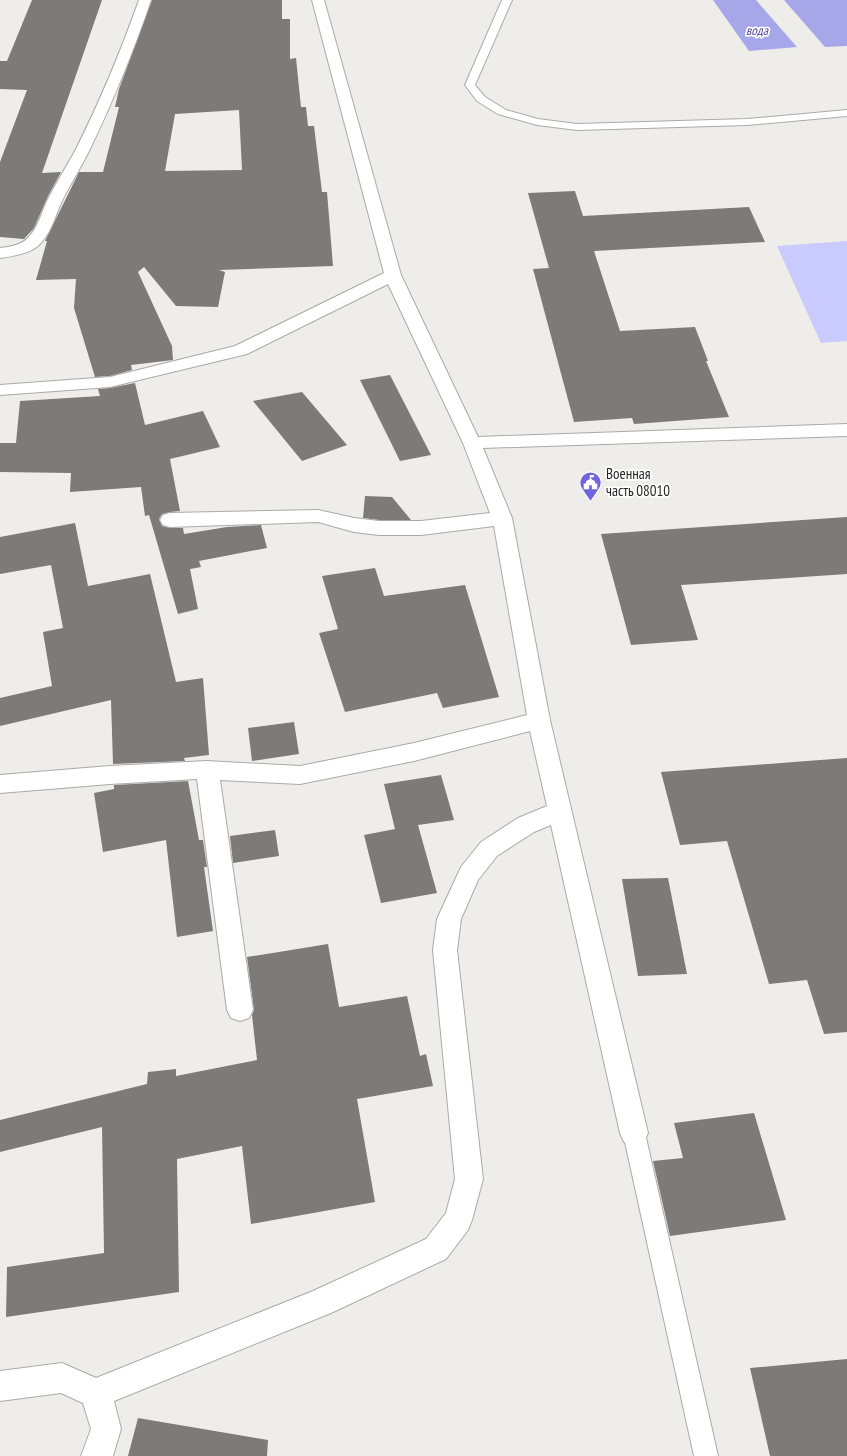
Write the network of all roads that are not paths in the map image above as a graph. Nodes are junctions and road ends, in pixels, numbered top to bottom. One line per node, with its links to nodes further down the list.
1 (145, 0): 5 (street)
2 (318, 0): 6 (street)
3 (507, 0): 4 (lane)
4 (847, 113)
5 (0, 253)
6 (393, 275): 7 (street); 9 (street)
7 (0, 390)
8 (847, 430): 9 (street)
9 (472, 443): 10 (street)
10 (502, 518): 11 (street); 12 (street)
11 (170, 520)
12 (539, 720): 13 (street); 15 (street)
13 (207, 770): 14 (street); 16 (street)
14 (0, 784)
15 (560, 811): 17 (street); 19 (street)
16 (240, 1010)
17 (634, 1133): 21 (lane)
18 (0, 1386): 19 (street)
19 (96, 1394): 20 (street)
20 (97, 1456)
21 (706, 1456)

